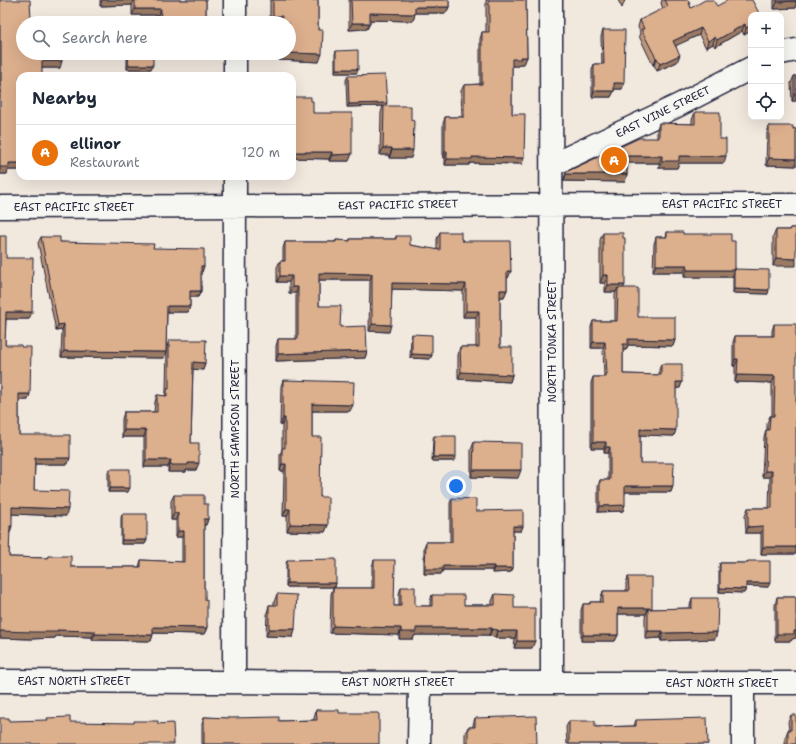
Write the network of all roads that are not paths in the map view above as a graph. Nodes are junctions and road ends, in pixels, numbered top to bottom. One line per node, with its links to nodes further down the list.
1 (235, 0): 3 (street)
2 (551, 0): 9 (street, NORTH TONKA STREET)
3 (235, 16)
4 (796, 50): 5 (street)
5 (784, 52)
6 (235, 60): 8 (street)
7 (748, 70): 9 (street, EAST VINE STREET)
8 (235, 72)
9 (552, 165): 11 (street, NORTH TONKA STREET)
10 (235, 180): 14 (street, NORTH SAMPSON STREET)
11 (552, 204): 12 (street, EAST PACIFIC STREET); 14 (street, EAST PACIFIC STREET); 18 (street, NORTH TONKA STREET)
12 (796, 205)
13 (0, 207): 14 (street, EAST PACIFIC STREET)
14 (235, 207): 16 (street, NORTH SAMPSON STREET)
15 (0, 681): 16 (street, EAST NORTH STREET)
16 (234, 681): 17 (street, EAST NORTH STREET)
17 (420, 683): 18 (street, EAST NORTH STREET); 21 (street)
18 (552, 683): 19 (street, EAST NORTH STREET)
19 (743, 683): 20 (street, EAST NORTH STREET); 22 (street)
20 (796, 683)
21 (419, 744)
22 (742, 744)

